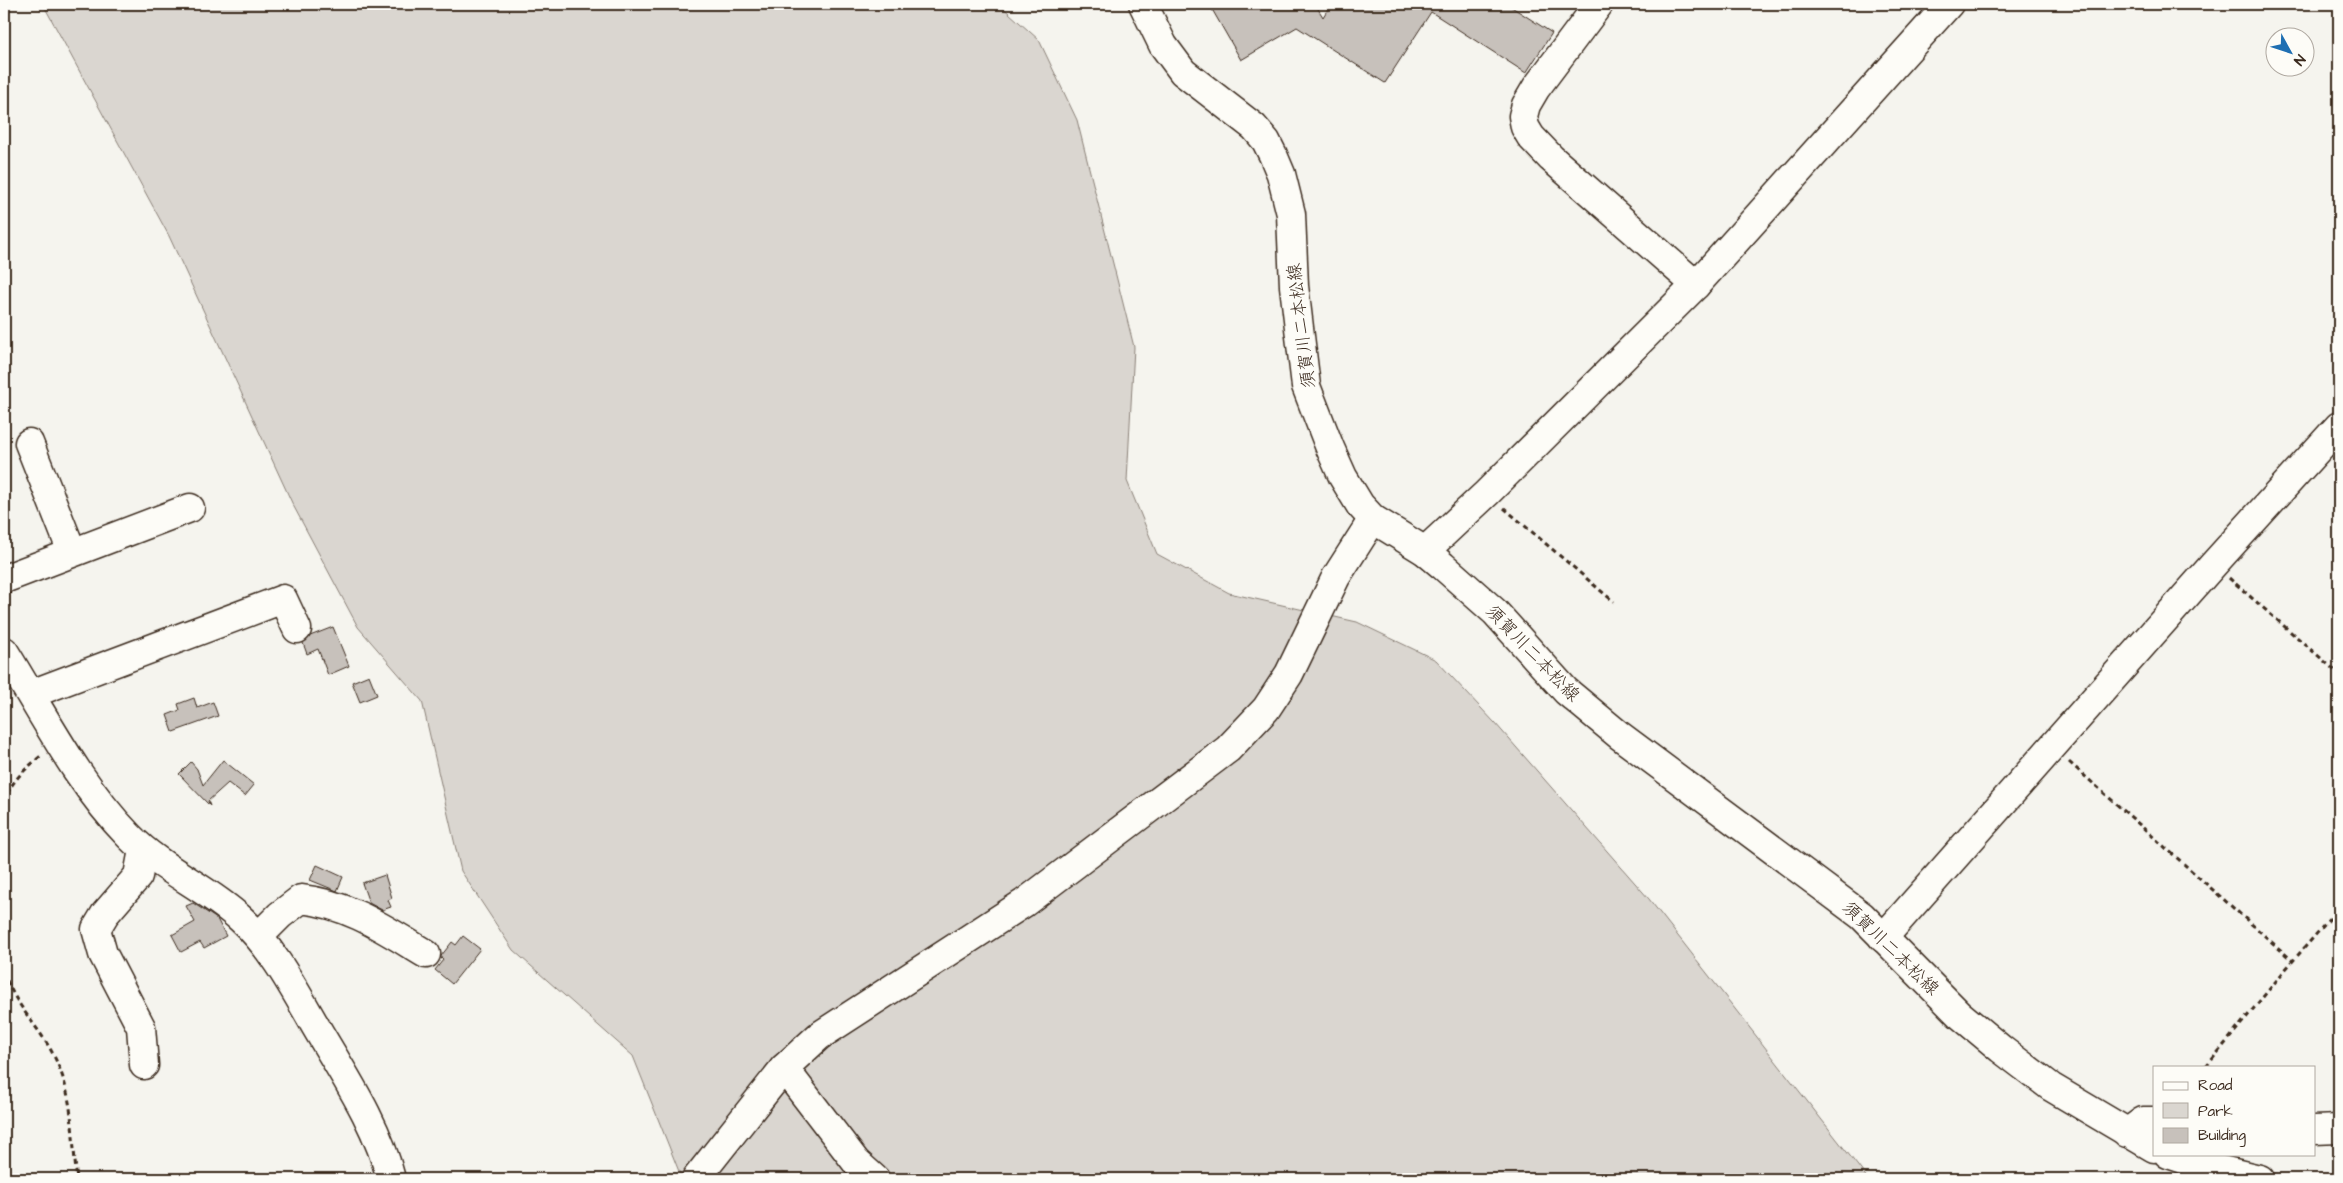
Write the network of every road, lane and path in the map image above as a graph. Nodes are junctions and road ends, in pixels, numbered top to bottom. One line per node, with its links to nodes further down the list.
1 (1143, 4): 9 (street, 須賀川二本松線)
2 (1599, 4): 4 (street)
3 (1949, 4): 4 (street)
4 (1696, 285): 7 (street)
5 (2339, 426): 12 (street)
6 (29, 444): 11 (street)
7 (1487, 493): 10 (street); 14 (path)
8 (190, 508): 11 (street)
9 (1373, 519): 10 (street, 須賀川二本松線); 31 (street)
10 (1425, 551): 25 (street, 須賀川二本松線)
11 (72, 552): 13 (street)
12 (2213, 564): 17 (path); 20 (street)
13 (4, 579)
14 (1614, 602)
15 (297, 629): 18 (street)
16 (4, 651): 18 (street)
17 (2339, 674)
18 (31, 694): 19 (street)
19 (60, 741): 21 (path); 22 (street)
20 (2052, 747): 25 (street); 27 (path)
21 (4, 802)
22 (143, 850): 24 (street); 29 (street)
23 (2339, 908): 27 (path)
24 (259, 936): 26 (street); 39 (street)
25 (1883, 938): 35 (street, 須賀川二本松線)
26 (426, 954)
27 (2293, 961): 30 (path)
28 (4, 972): 38 (path)
29 (144, 1065)
30 (2207, 1066)
31 (784, 1068): 40 (street); 41 (street)
32 (2153, 1121): 35 (street)
33 (2339, 1129): 34 (street)
34 (2316, 1130)
35 (2128, 1134): 36 (street, 須賀川二本松線)
36 (2153, 1147)
37 (2174, 1156): 42 (street)
38 (77, 1179)
39 (391, 1179)
40 (696, 1179)
41 (875, 1179)
42 (2260, 1179)

